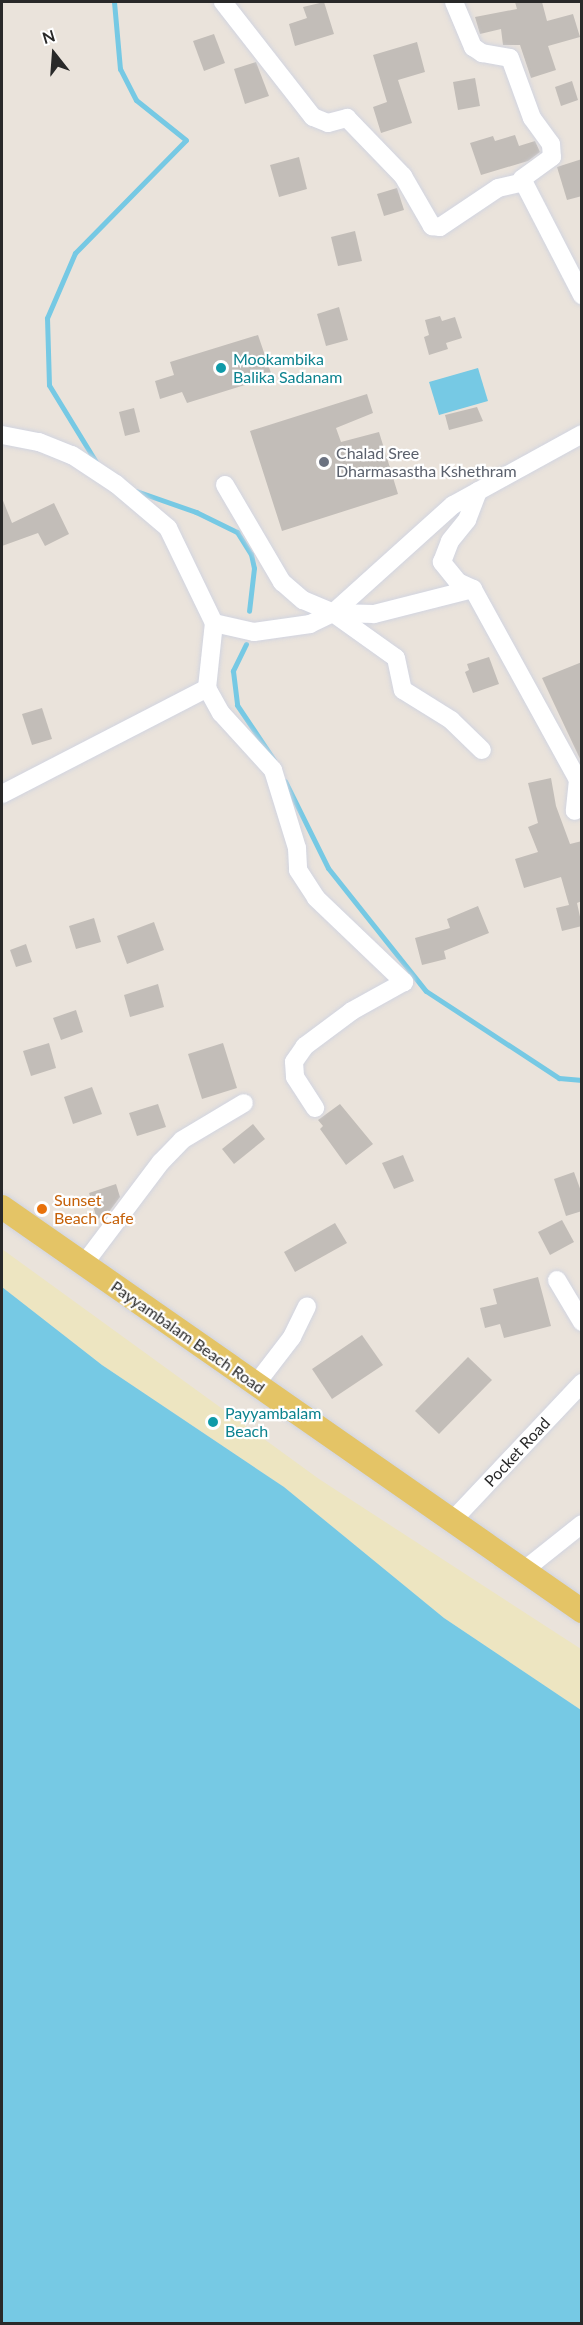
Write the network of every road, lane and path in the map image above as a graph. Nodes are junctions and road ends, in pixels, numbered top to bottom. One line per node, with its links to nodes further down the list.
1 (223, 2): 3 (street)
2 (454, 2): 3 (street)
3 (524, 182): 4 (street)
4 (582, 295)
5 (582, 434): 8 (street)
6 (2, 435): 11 (street)
7 (225, 485): 10 (street)
8 (478, 492): 9 (street); 10 (street)
9 (473, 590): 10 (street); 15 (street)
10 (333, 613): 11 (street); 13 (street)
11 (214, 623): 12 (street)
12 (207, 688): 14 (street); 17 (street)
13 (482, 750)
14 (2, 794)
15 (575, 811)
16 (244, 1103): 19 (street)
17 (315, 1108)
18 (2, 1207): 19 (main road, Payyambalam Beach Road)
19 (84, 1264): 24 (main road, Payyambalam Beach Road)
20 (557, 1280): 22 (street)
21 (307, 1306): 24 (street)
22 (582, 1322)
23 (582, 1383): 25 (street, Pocket Road)
24 (256, 1384): 25 (main road, Payyambalam Beach Road)
25 (452, 1521): 27 (main road, Payyambalam Beach Road)
26 (582, 1524): 27 (street)
27 (523, 1570): 28 (main road, Payyambalam Beach Road)
28 (582, 1611)

